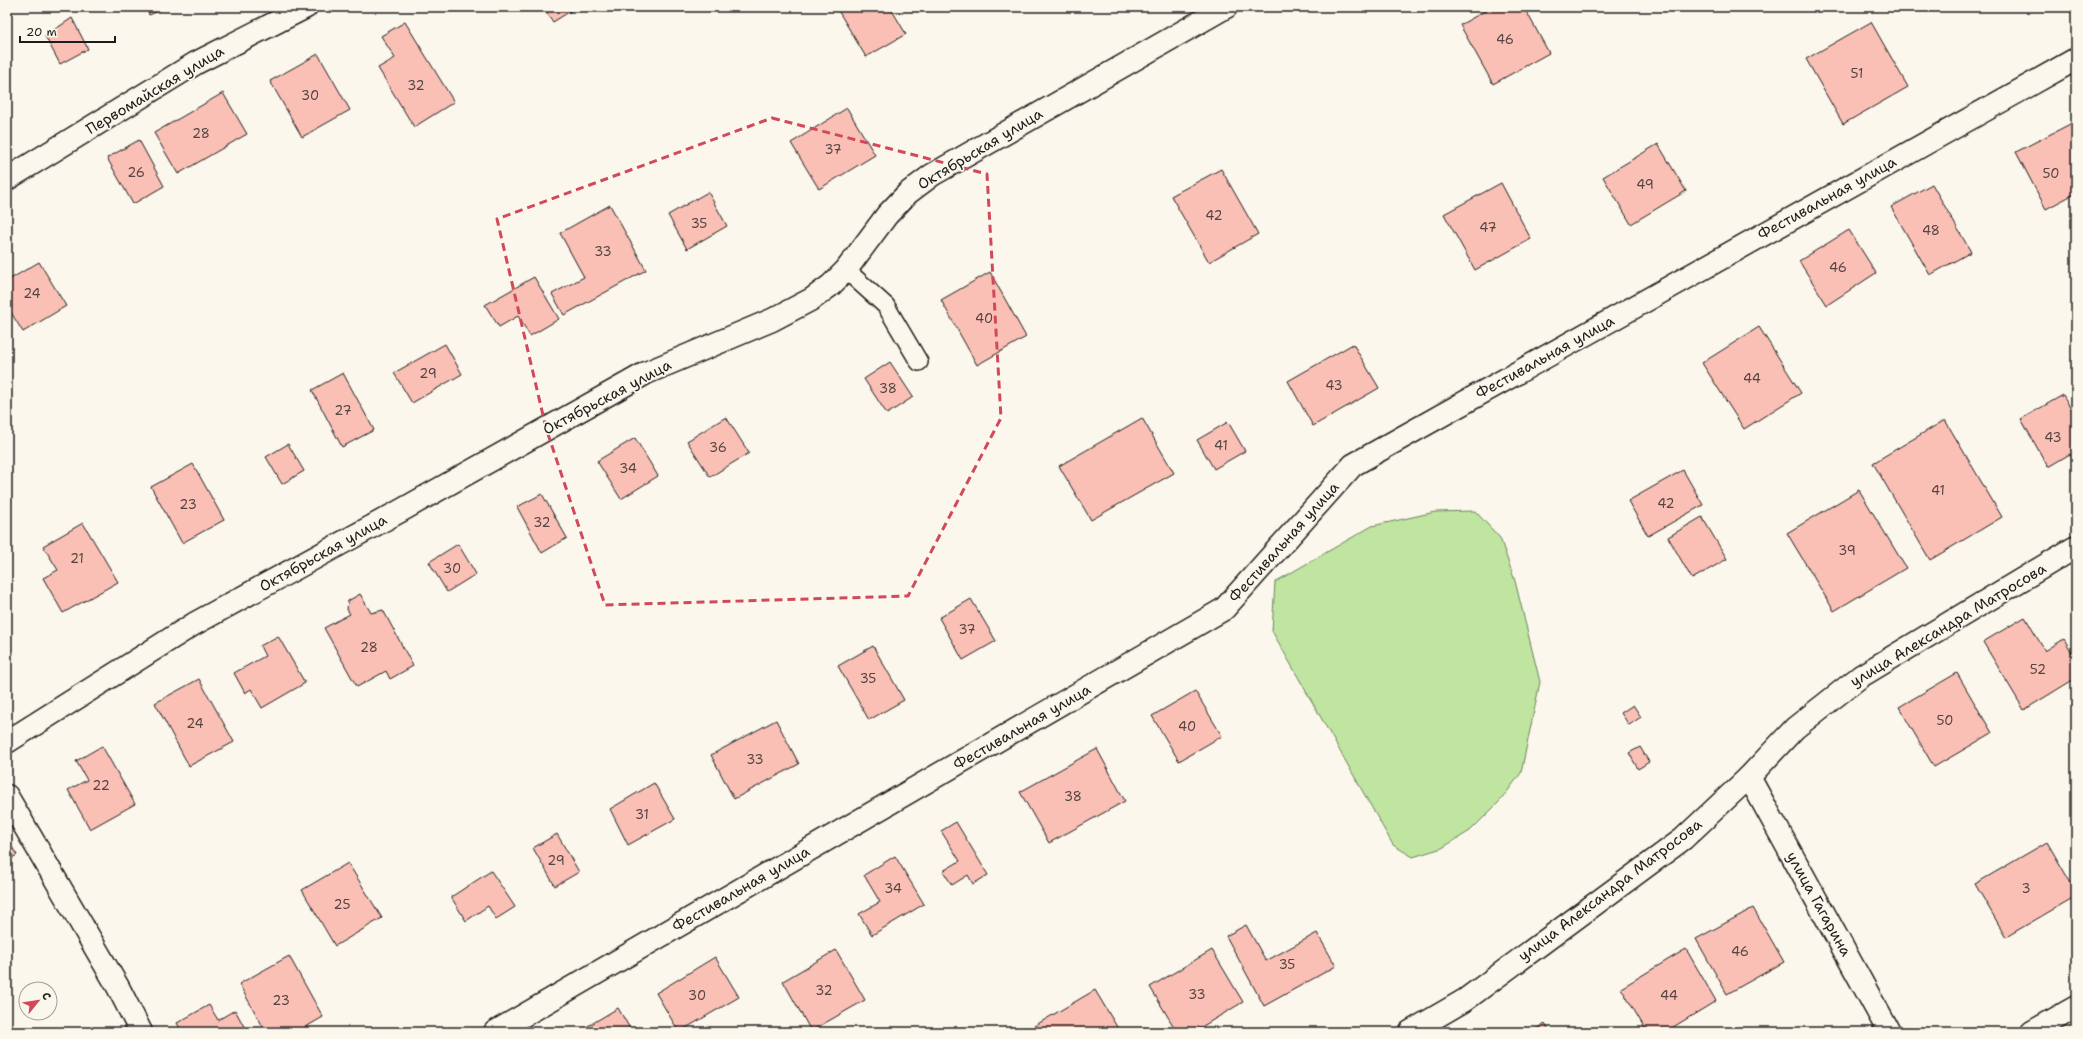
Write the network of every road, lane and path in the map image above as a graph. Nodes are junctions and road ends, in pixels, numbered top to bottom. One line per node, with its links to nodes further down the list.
1 (306, 7): 4 (street, Первомайская улица)
2 (1226, 7): 5 (street, Октябрьская улица)
3 (2076, 59): 13 (street, Фестивальная улица)
4 (7, 179)
5 (846, 270): 6 (lane); 8 (street, Октябрьская улица)
6 (919, 362)
7 (2076, 547): 9 (street, улица Александра Матросова)
8 (7, 742)
9 (1749, 776): 14 (street, улица Александра Матросова); 15 (street, улица Гагарина)
10 (7, 796): 12 (street)
11 (2076, 1007): 16 (street)
12 (141, 1032)
13 (495, 1032)
14 (1410, 1032)
15 (1889, 1032)
16 (2032, 1032)

